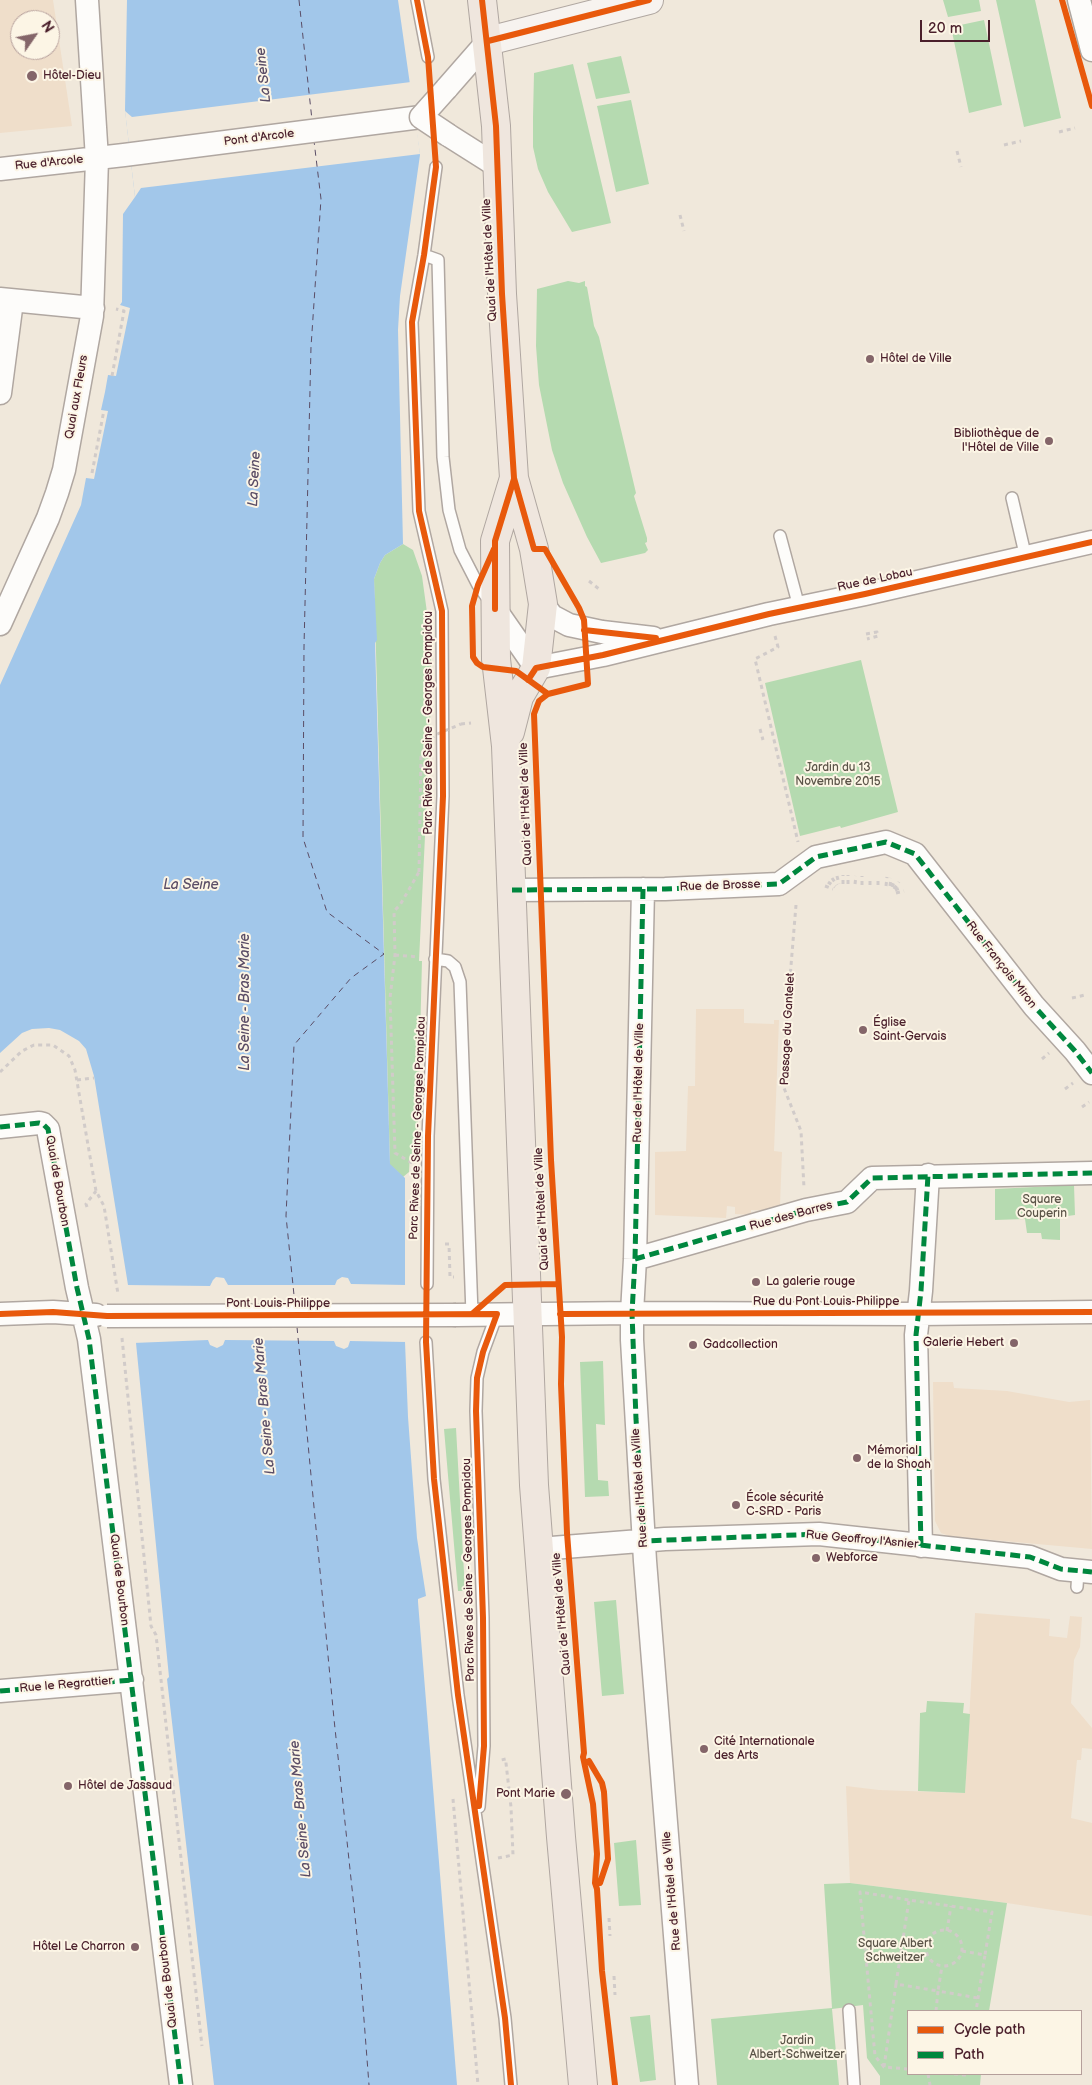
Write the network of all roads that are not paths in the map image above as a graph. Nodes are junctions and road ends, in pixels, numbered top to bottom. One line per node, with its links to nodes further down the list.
1 (87, 0): 10 (street, Quai aux Fleurs)
2 (417, 0): 8 (lane)
3 (482, 0): 6 (main road, Quai de l'Hôtel de Ville)
4 (649, 0): 6 (street)
5 (1079, 0): 7 (street)
6 (488, 41): 9 (street, bridge); 11 (main road, Quai de l'Hôtel de Ville)
7 (1092, 50)
8 (428, 56)
9 (421, 117): 10 (street, Pont d'Arcole); 11 (street, bridge)
10 (97, 159): 13 (street, Rue d'Arcole); 16 (street, Quai aux Fleurs)
11 (497, 166): 18 (main road, Quai de l'Hôtel de Ville)
12 (436, 167): 14 (lane, Parc Rives de Seine - Georges Pompidou)
13 (0, 169)
14 (424, 255): 25 (lane); 33 (lane, Parc Rives de Seine - Georges Pompidou)
15 (6, 300): 16 (street); 17 (street)
16 (92, 308): 26 (street, Quai aux Fleurs)
17 (0, 393)
18 (514, 478): 23 (main road, Quai de l'Hôtel de Ville); 25 (main road, Quai de l'Hôtel de Ville)
19 (1012, 498): 22 (lane)
20 (780, 536): 24 (lane)
21 (1092, 542): 22 (street, Rue de Lobau)
22 (1026, 558): 24 (street, Rue de Lobau)
23 (543, 604): 27 (street, Rue de Lobau); 28 (main road, Quai de l'Hôtel de Ville)
24 (799, 607): 27 (street, Rue de Lobau)
25 (495, 609): 28 (street); 29 (main road, Quai de l'Hôtel de Ville)
26 (0, 624)
27 (664, 640): 28 (street, Rue de Lobau)
28 (536, 668): 29 (main road, Quai de l'Hôtel de Ville)
29 (506, 746): 32 (main road, Quai de l'Hôtel de Ville)
30 (914, 854): 31 (street, Rue de Brosse); 34 (street, Rue François Miron)
31 (643, 889): 32 (street, Rue de Brosse); 38 (street, Rue de l'Hôtel de Ville)
32 (512, 890): 45 (main road, Quai de l'Hôtel de Ville)
33 (435, 959): 39 (lane, Parc Rives de Seine - Georges Pompidou); 47 (lane)
34 (1083, 1077)
35 (0, 1127): 43 (street, Quai de Bourbon)
36 (1092, 1173): 37 (street, Rue des Barres)
37 (928, 1175): 38 (street, Rue des Barres); 46 (street)
38 (635, 1259): 41 (street, Rue de l'Hôtel de Ville)
39 (426, 1284)
40 (1092, 1312): 46 (street, Rue du Pont Louis-Philippe)
41 (632, 1313): 45 (street, Rue du Pont Louis-Philippe); 46 (street, Rue du Pont Louis-Philippe); 49 (street, Rue de l'Hôtel de Ville)
42 (0, 1314): 43 (street, Pont Louis-Philippe)
43 (83, 1314): 47 (street, Pont Louis-Philippe, bridge); 53 (street, Quai de Bourbon)
44 (498, 1314): 45 (street, Pont Louis-Philippe); 47 (street, Pont Louis-Philippe); 55 (lane, Parc Rives de Seine - Georges Pompidou)
45 (528, 1314): 51 (main road, Quai de l'Hôtel de Ville)
46 (918, 1314): 50 (street)
47 (464, 1315)
48 (426, 1342): 55 (lane, Parc Rives de Seine - Georges Pompidou)
49 (644, 1541): 50 (street, Rue Geoffroy l'Asnier); 51 (street, Rue Geoffroy l'Asnier); 60 (street, Rue de l'Hôtel de Ville)
50 (920, 1546): 52 (street, Rue Geoffroy l'Asnier)
51 (539, 1549): 59 (main road, Quai de l'Hôtel de Ville)
52 (1082, 1577)
53 (132, 1680): 54 (street, Rue le Regrattier); 57 (street, Quai de Bourbon)
54 (0, 1691)
55 (478, 1829): 58 (lane, Parc Rives de Seine - Georges Pompidou)
56 (849, 2010): 61 (lane)
57 (181, 2085)
58 (511, 2085)
59 (583, 2085)
60 (687, 2085)
61 (854, 2085)

